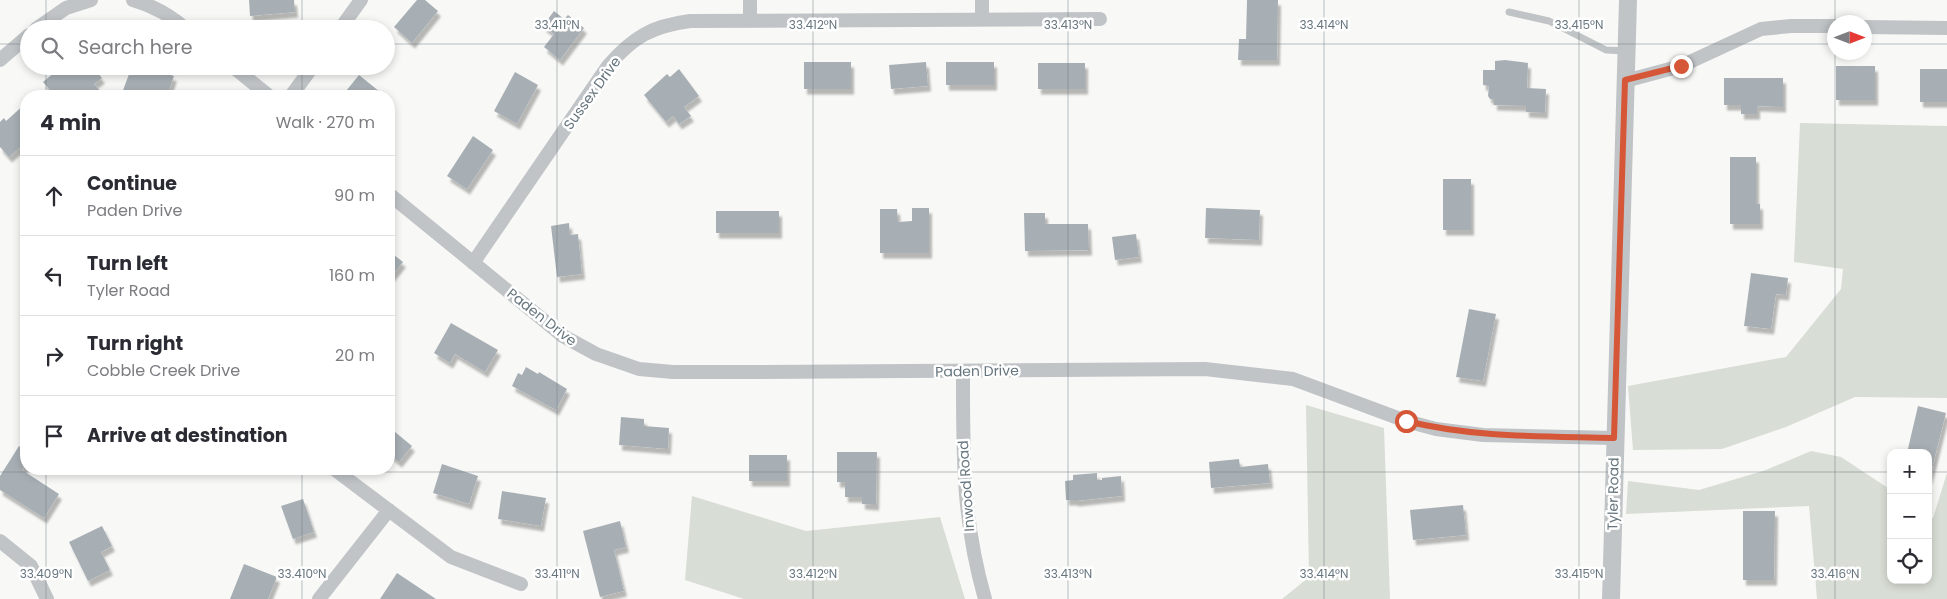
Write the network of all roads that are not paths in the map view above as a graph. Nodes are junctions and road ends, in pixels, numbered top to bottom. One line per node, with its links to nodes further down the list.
1 (92, 0): 9 (street)
2 (133, 0): 10 (street)
3 (361, 0): 11 (street)
4 (750, 0): 13 (street)
5 (982, 0): 8 (street)
6 (1628, 0): 18 (street, Tyler Road)
7 (1509, 12): 18 (lane)
8 (982, 19): 12 (street, Sussex Drive); 13 (street, Sussex Drive)
9 (49, 20)
10 (176, 20)
11 (347, 20)
12 (1100, 20)
13 (750, 21): 26 (street, Sussex Drive)
14 (1827, 26): 22 (street)
15 (1872, 27): 16 (street)
16 (1947, 28)
17 (20, 43): 19 (street)
18 (1626, 51): 22 (street, Tyler Road)
19 (0, 60)
20 (243, 75): 23 (street)
21 (306, 75): 24 (street)
22 (1625, 80): 28 (street, Tyler Road)
23 (261, 90)
24 (295, 90)
25 (395, 199): 26 (street, Paden Drive)
26 (473, 263): 27 (street, Paden Drive)
27 (963, 372): 28 (street, Paden Drive); 35 (street, Inwood Road)
28 (1614, 438): 36 (street, Tyler Road)
29 (342, 475): 30 (street)
30 (389, 510): 32 (street); 34 (street)
31 (0, 541): 33 (street)
32 (521, 584)
33 (47, 599)
34 (319, 599)
35 (985, 599)
36 (1610, 599)

